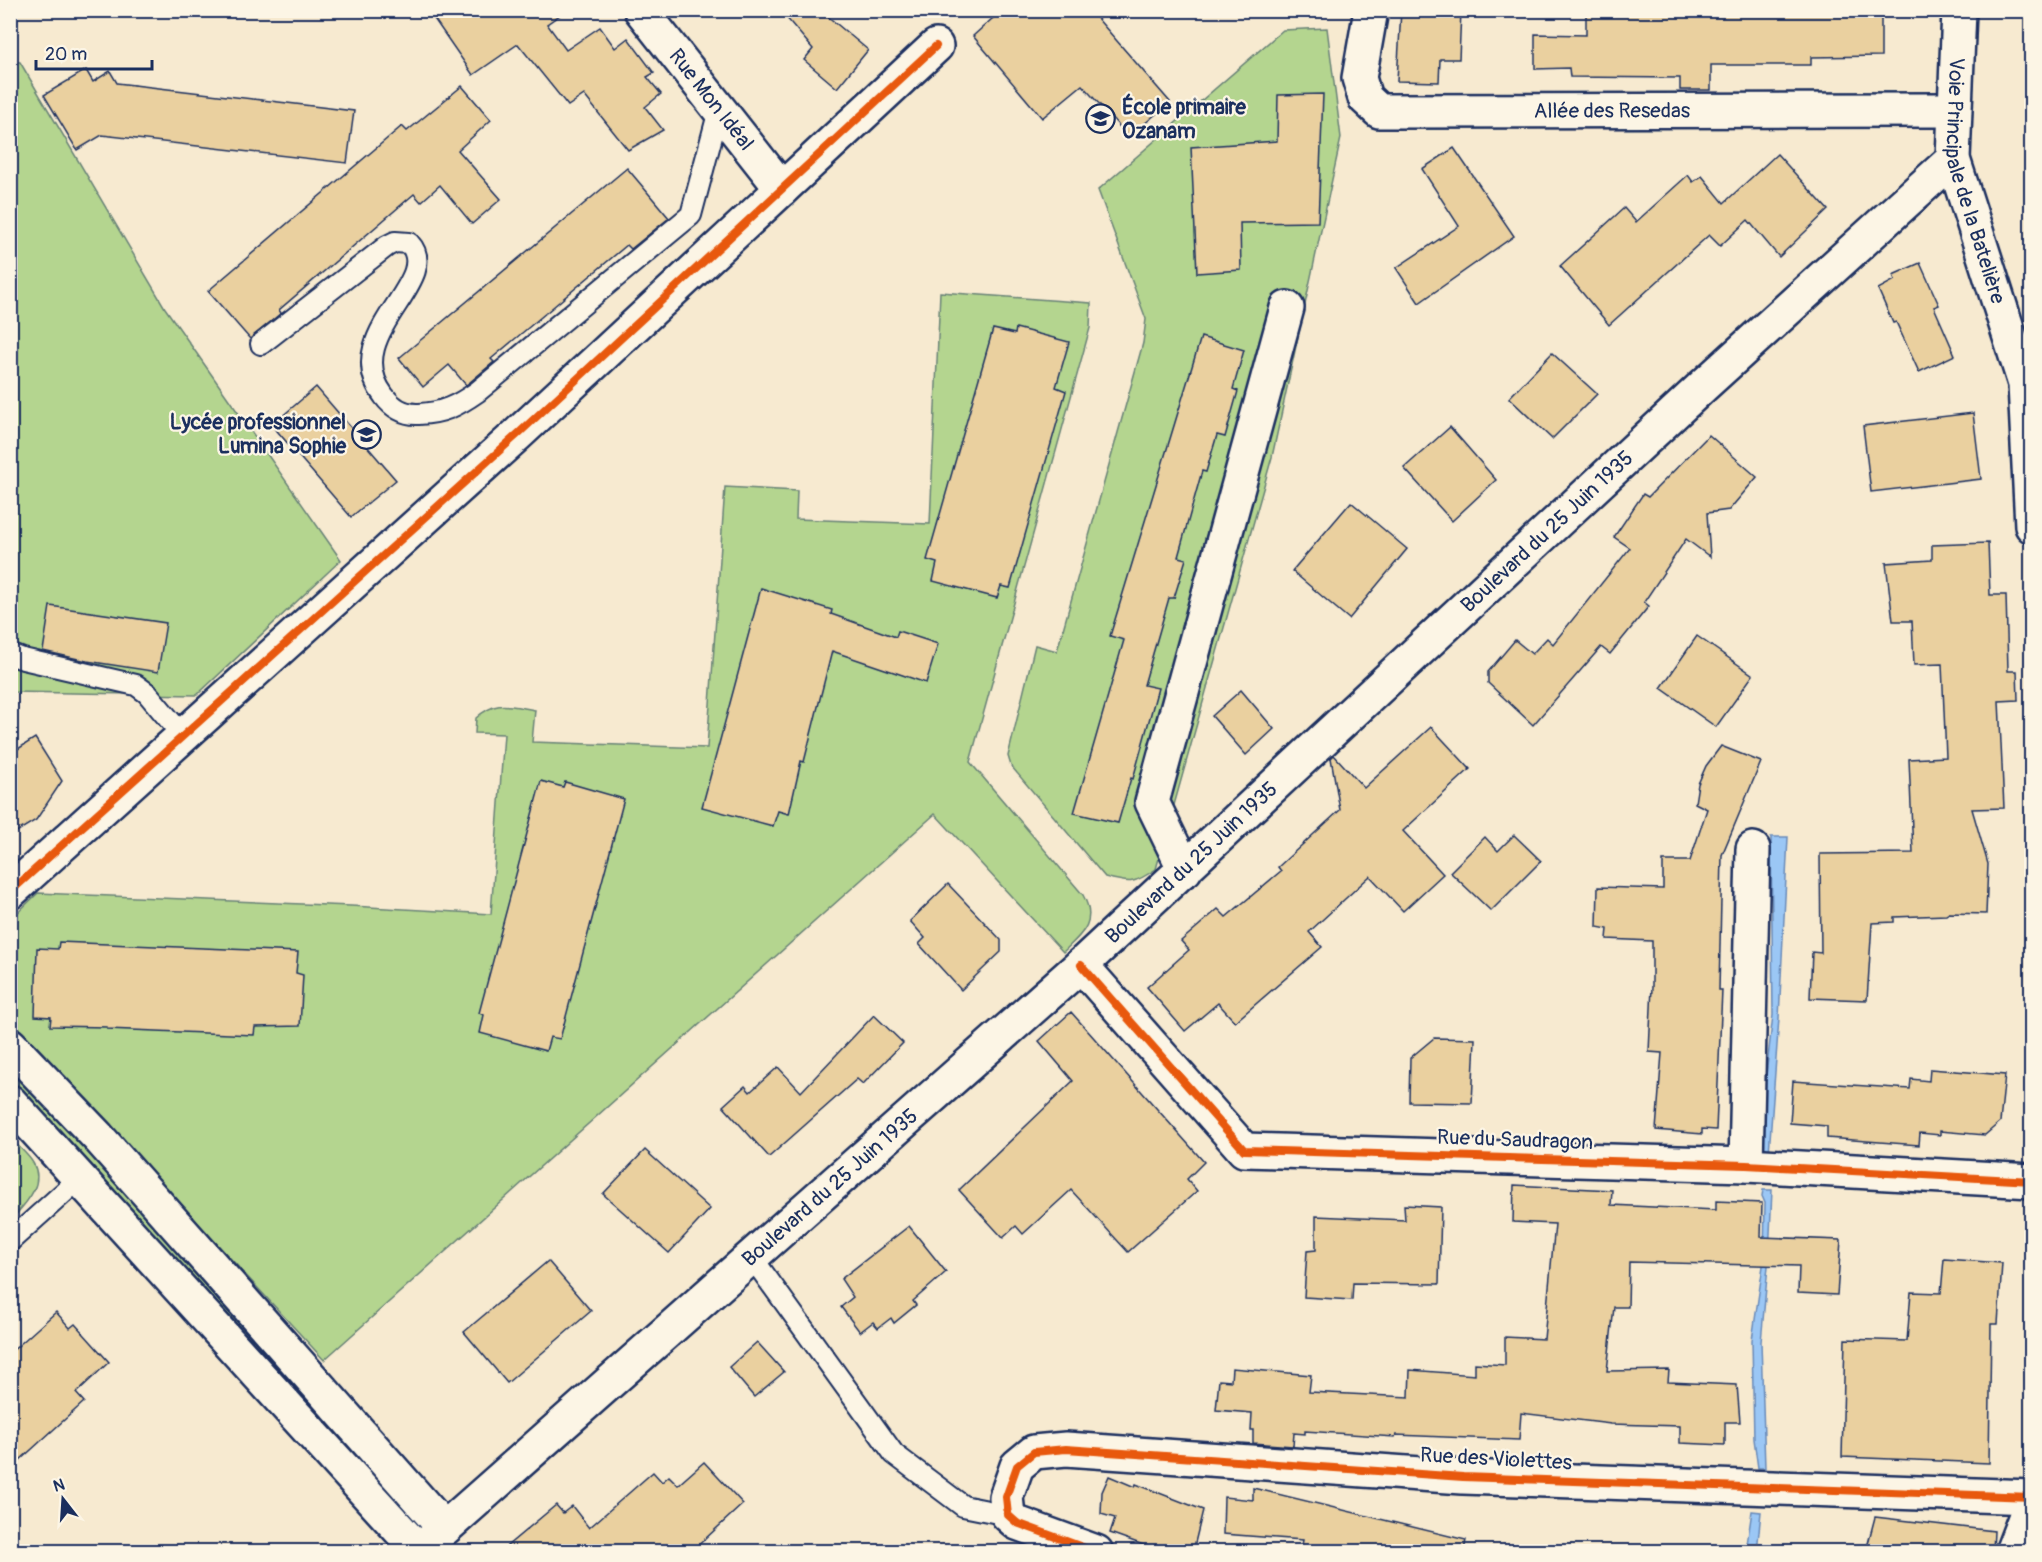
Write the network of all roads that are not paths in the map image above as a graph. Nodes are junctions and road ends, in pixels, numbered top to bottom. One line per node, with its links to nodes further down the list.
1 (641, 10): 5 (street, Rue Mon Idéal)
2 (1371, 10): 6 (street, Allée des Resedas)
3 (1959, 10): 6 (street, Voie Principale de la Batelière)
4 (936, 46): 8 (street)
5 (719, 110): 8 (street, Rue Mon Idéal); 10 (lane)
6 (1954, 110): 7 (street, Voie Principale de la Batelière)
7 (1953, 159): 11 (street, Voie Principale de la Batelière); 15 (street, Boulevard du 25 Juin 1935)
8 (782, 189): 13 (street)
9 (1287, 308): 15 (street)
10 (261, 344)
11 (2031, 526)
12 (10, 654): 13 (lane)
13 (183, 736): 16 (street)
14 (1753, 849): 20 (street)
15 (1185, 870): 17 (street, Boulevard du 25 Juin 1935)
16 (10, 892)
17 (1081, 965): 20 (street, Rue du Saudragon); 24 (street, Boulevard du 25 Juin 1935)
18 (10, 1045): 27 (street)
19 (10, 1102): 21 (street)
20 (1746, 1166): 22 (street, Rue du Saudragon)
21 (79, 1179): 23 (lane); 28 (street)
22 (2031, 1181)
23 (10, 1241)
24 (751, 1256): 26 (lane); 27 (street, Boulevard du 25 Juin 1935)
25 (2031, 1498): 26 (street, Rue des Violettes); 30 (street)
26 (1008, 1515): 29 (street)
27 (444, 1528): 28 (street, Boulevard du 25 Juin 1935)
28 (418, 1551)
29 (1096, 1551)
30 (2012, 1551)

